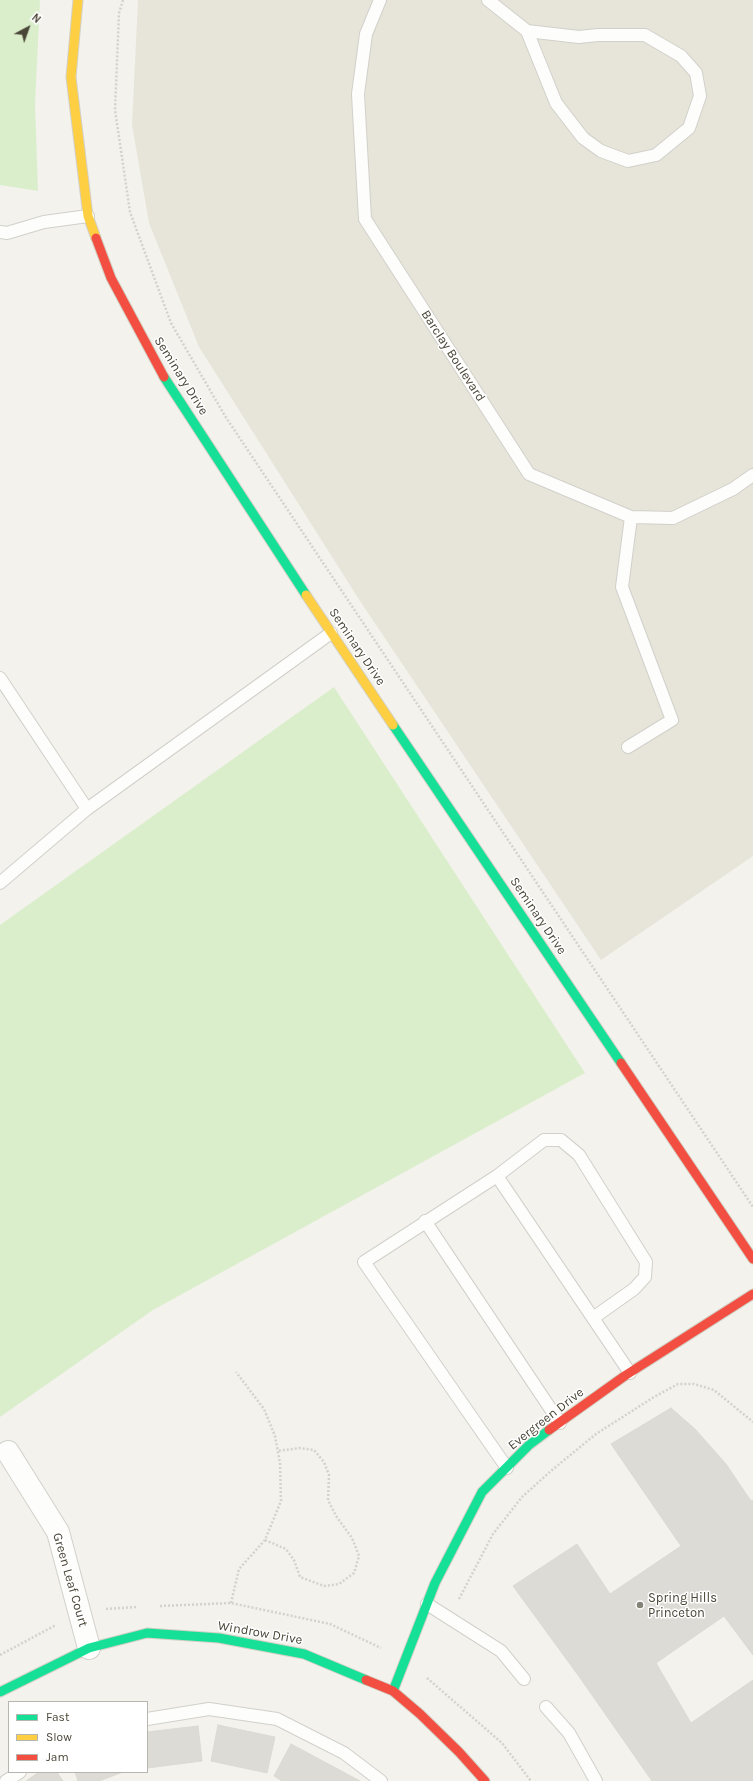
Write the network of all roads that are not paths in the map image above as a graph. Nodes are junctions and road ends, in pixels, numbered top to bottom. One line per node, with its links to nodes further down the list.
1 (78, 0): 5 (street, Seminary Drive)
2 (380, 0): 8 (lane, Barclay Boulevard)
3 (488, 0): 4 (lane)
4 (527, 31): 4 (lane)
5 (88, 216): 6 (lane); 9 (street, Seminary Drive)
6 (0, 232)
7 (753, 475): 8 (lane, Barclay Boulevard)
8 (632, 517): 11 (lane)
9 (332, 633): 12 (lane); 16 (street, Seminary Drive)
10 (0, 678): 12 (lane)
11 (628, 747)
12 (87, 809): 13 (lane)
13 (0, 883)
14 (497, 1176): 15 (lane); 18 (lane); 18 (lane)
15 (425, 1221): 20 (lane); 22 (lane)
16 (753, 1259)
17 (753, 1294): 19 (street, Evergreen Drive)
18 (593, 1318): 19 (lane)
19 (630, 1372): 20 (street, Evergreen Drive)
20 (560, 1423): 22 (street, Evergreen Drive)
21 (8, 1452): 24 (street, Green Leaf Court)
22 (507, 1468): 23 (street, Evergreen Drive)
23 (427, 1604): 25 (lane); 26 (street, Evergreen Drive)
24 (89, 1648): 26 (street, Windrow Drive); 27 (street, Windrow Drive)
25 (524, 1679)
26 (393, 1691): 33 (street, Windrow Drive)
27 (0, 1692)
28 (546, 1707): 34 (lane)
29 (148, 1719): 32 (lane)
30 (18, 1773): 31 (lane)
31 (6, 1781)
32 (381, 1781)
33 (485, 1781)
34 (596, 1781)

